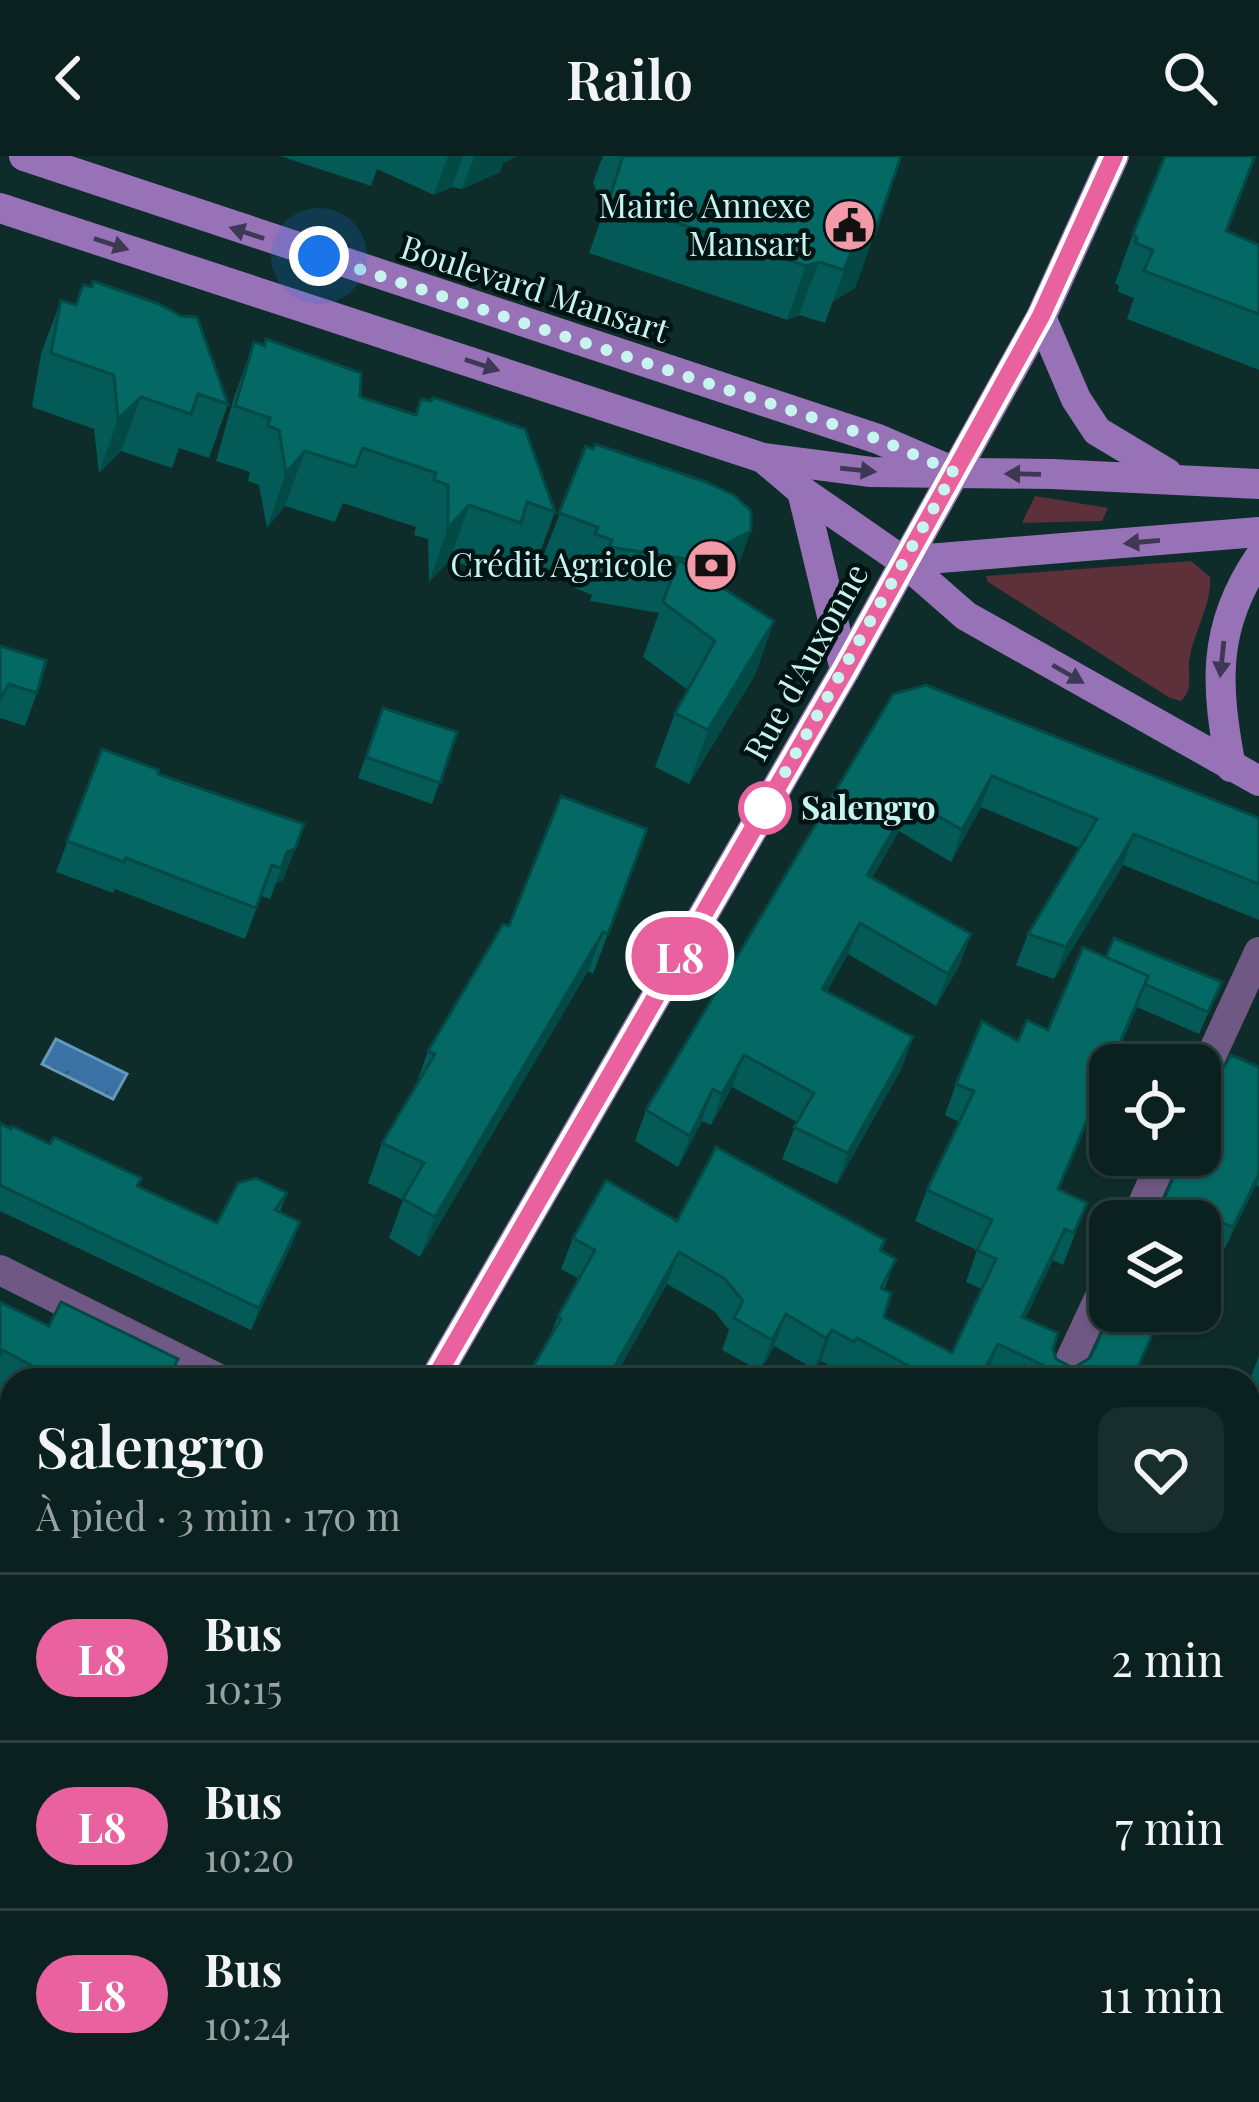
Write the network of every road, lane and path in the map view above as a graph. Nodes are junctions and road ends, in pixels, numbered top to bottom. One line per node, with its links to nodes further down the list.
1 (24, 156): 6 (main road, Boulevard Mansart, one-way to 1)
2 (1114, 156): 4 (main road, Rue d'Auxonne)
3 (0, 208): 5 (main road, one-way to 5)
4 (1041, 316): 6 (main road, Rue d'Auxonne); 7 (main road)
5 (763, 458): 6 (main road, one-way to 6); 9 (main road)
6 (954, 472): 7 (main road, one-way to 6); 12 (main road, Rue d'Auxonne)
7 (1176, 478): 8 (main road)
8 (1259, 484)
9 (802, 491): 12 (main road); 13 (main road)
10 (1259, 532): 12 (main road, one-way to 12)
11 (1259, 558): 14 (main road, one-way to 14)
12 (903, 561): 13 (main road, Rue d'Auxonne); 14 (main road, one-way to 14)
13 (845, 670): 20 (main road, Rue d'Auxonne)
14 (1245, 774)
15 (1259, 952): 16 (street)
16 (1217, 1044)
17 (0, 1270): 19 (street)
18 (1089, 1320): 21 (street)
19 (197, 1368)
20 (441, 1368)
21 (1067, 1368)

